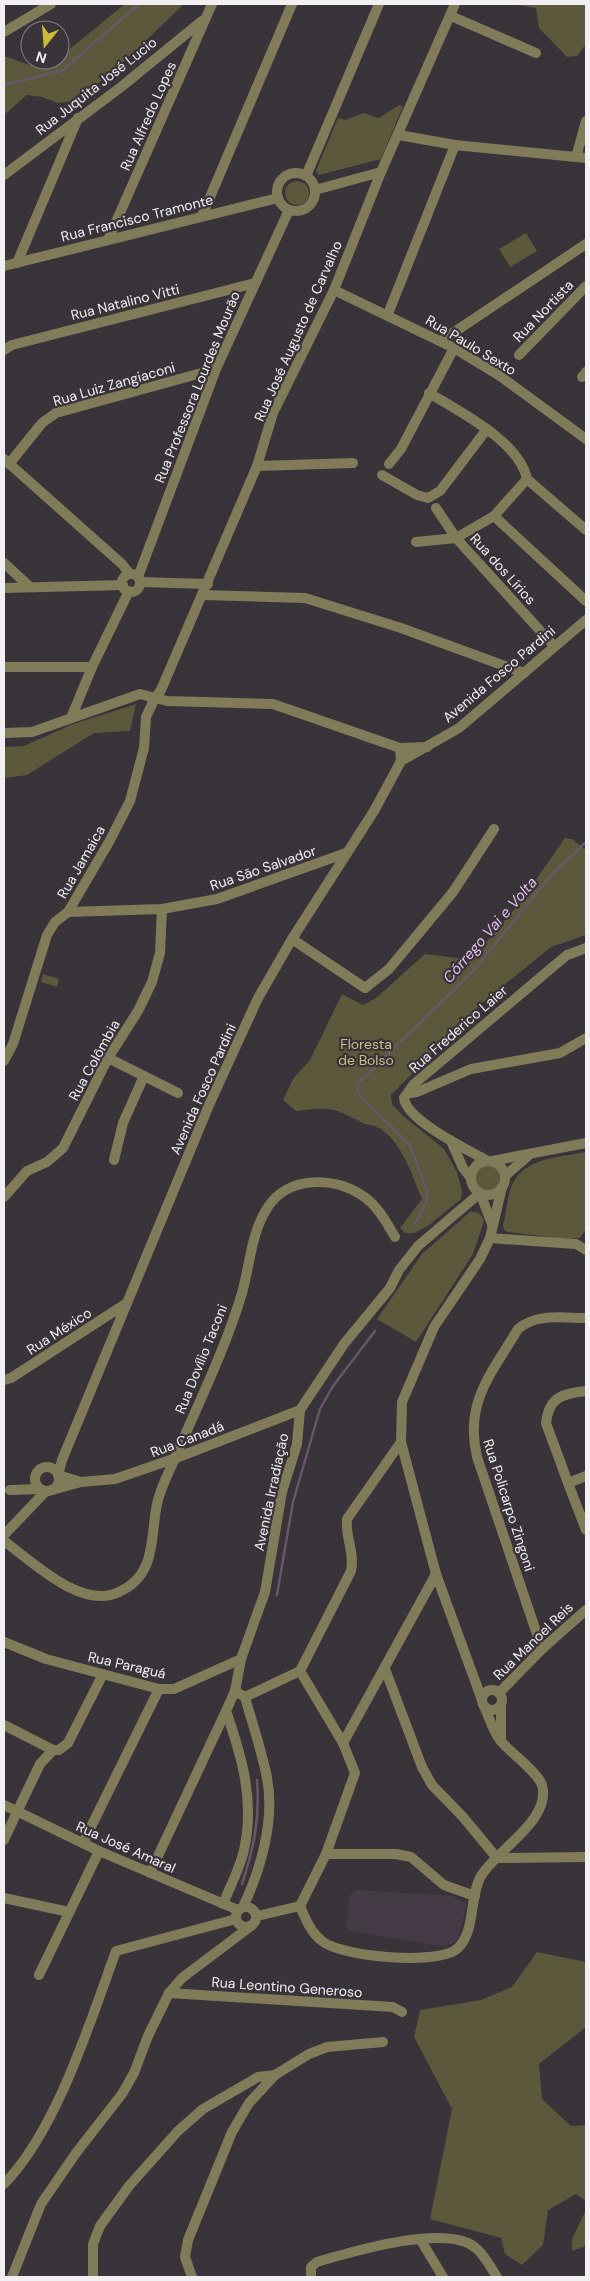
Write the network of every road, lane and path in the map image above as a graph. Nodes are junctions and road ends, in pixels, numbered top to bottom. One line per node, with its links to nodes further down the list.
1 (51, 4): 8 (street)
2 (212, 4): 7 (street, Rua Alfredo Lopes)
3 (292, 4): 21 (street)
4 (379, 4): 17 (street)
5 (455, 4): 6 (street, Rua José Augusto de Carvalho)
6 (450, 16): 9 (street); 12 (street, Rua José Augusto de Carvalho)
7 (205, 19): 10 (street, Rua Juquita José Lucio); 22 (street, Rua Alfredo Lopes)
8 (4, 32)
9 (536, 53)
10 (78, 118): 16 (street, Rua Juquita José Lucio); 24 (street)
11 (586, 121): 14 (street)
12 (399, 135): 13 (street); 15 (street, Rua José Augusto de Carvalho)
13 (455, 145): 14 (street); 29 (street)
14 (581, 158)
15 (381, 172): 18 (street); 28 (street, Rua José Augusto de Carvalho)
16 (4, 175)
17 (306, 176): 18 (street); 19 (street)
18 (315, 190): 20 (street)
19 (278, 198): 20 (street); 21 (street, Rua Francisco Tramonte)
20 (289, 210): 26 (street, Rua Professora Lourdes Mourão)
21 (202, 216): 22 (street, Rua Francisco Tramonte)
22 (108, 240): 24 (street, Rua Francisco Tramonte)
23 (586, 244): 30 (street)
24 (16, 263): 25 (street, Rua Francisco Tramonte)
25 (4, 266)
26 (255, 283): 32 (street, Rua Natalino Vitti); 34 (street, Rua Professora Lourdes Mourão)
27 (586, 286): 33 (street, Rua Nortista)
28 (334, 290): 29 (street, Rua Paulo Sexto); 41 (street, Rua José Augusto de Carvalho)
29 (388, 314): 30 (street, Rua Paulo Sexto)
30 (441, 341): 31 (street, Rua Paulo Sexto)
31 (454, 348): 35 (street); 37 (street, Rua Paulo Sexto)
32 (4, 350)
33 (519, 355)
34 (216, 369): 38 (street, Rua Luiz Zangiaconi); 50 (street, Rua Professora Lourdes Mourão)
35 (429, 393): 36 (street); 40 (street)
36 (487, 429): 42 (street); 43 (street)
37 (586, 439)
38 (6, 462): 50 (street)
39 (354, 463): 41 (street)
40 (389, 464)
41 (257, 466): 51 (street, Rua José Augusto de Carvalho)
42 (382, 475)
43 (527, 478): 45 (street); 46 (street)
44 (436, 508): 47 (street, Rua dos Lírios)
45 (494, 516): 47 (street); 56 (street)
46 (586, 530)
47 (456, 538): 48 (street); 58 (street, Rua dos Lírios)
48 (416, 542)
49 (4, 563): 52 (street)
50 (136, 578): 51 (street); 54 (street, Rua Professora Lourdes Mourão); 54 (street)
51 (208, 584): 55 (street, Rua José Augusto de Carvalho)
52 (30, 587): 53 (street); 54 (street)
53 (4, 588)
54 (126, 588): 59 (street)
55 (202, 595): 61 (street); 62 (street, Rua José Augusto de Carvalho)
56 (586, 601)
57 (586, 620): 58 (street, Avenida Fosco Pardini)
58 (554, 646): 61 (street, Avenida Fosco Pardini)
59 (92, 666): 60 (street); 63 (street)
60 (4, 667)
61 (524, 673): 65 (street, Avenida Fosco Pardini)
62 (155, 698): 63 (street); 66 (street); 71 (street, Rua Jamaica)
63 (71, 718): 64 (street)
64 (4, 733)
65 (427, 747): 66 (street); 67 (street, Avenida Fosco Pardini)
66 (400, 748): 67 (street)
67 (401, 760): 69 (street, Avenida Fosco Pardini)
68 (494, 829): 72 (street)
69 (346, 854): 70 (street, Rua São Salvador); 72 (street, Avenida Fosco Pardini)
70 (162, 909): 71 (street, Rua São Salvador); 77 (street, Rua Colômbia)
71 (68, 912): 74 (street, Rua Jamaica)
72 (292, 939): 95 (street, Avenida Fosco Pardini)
73 (586, 948): 81 (street, Rua Frederico Laier)
74 (16, 1028): 76 (street); 78 (street, Rua Jamaica)
75 (586, 1038): 81 (street)
76 (4, 1039)
77 (108, 1058): 79 (street); 90 (street, Rua Colômbia)
78 (4, 1061)
79 (144, 1076): 80 (street); 85 (street)
80 (178, 1093)
81 (410, 1093): 82 (street, Rua Frederico Laier)
82 (451, 1141): 86 (street, Rua Frederico Laier); 87 (street)
83 (586, 1143): 84 (street)
84 (528, 1156): 86 (street); 88 (street)
85 (114, 1160)
86 (489, 1160): 87 (street); 88 (street)
87 (470, 1177): 89 (street)
88 (504, 1182): 89 (street); 91 (street)
89 (477, 1190): 91 (street); 99 (street, Avenida Irradiação)
90 (4, 1197)
91 (492, 1224): 93 (street)
92 (395, 1237): 101 (street, Rua Dovílio Taconi)
93 (490, 1238): 94 (street); 100 (street)
94 (586, 1250)
95 (127, 1303): 97 (street, Rua México); 102 (street, Avenida Fosco Pardini)
96 (586, 1318): 117 (street, Rua Policarpo Zingoni)
97 (4, 1380)
98 (586, 1391): 108 (street)
99 (300, 1410): 101 (street, Rua Canadá); 118 (street, Avenida Irradiação)
100 (401, 1442): 114 (street); 120 (street)
101 (176, 1458): 107 (street, Rua Canadá); 113 (street, Rua Dovílio Taconi)
102 (62, 1460): 103 (street); 104 (street, Avenida Fosco Pardini)
103 (46, 1467): 104 (street); 105 (street)
104 (58, 1475): 107 (street); 110 (street)
105 (35, 1476): 109 (street); 110 (street)
106 (586, 1476): 108 (street)
107 (81, 1482): 110 (street)
108 (568, 1483): 111 (street)
109 (7, 1490): 110 (street)
110 (46, 1490): 112 (street)
111 (586, 1530)
112 (4, 1535)
113 (4, 1541)
114 (436, 1574): 119 (street); 126 (street)
115 (586, 1610): 117 (street, Rua Manoel Reis)
116 (4, 1642): 121 (street, Rua Paraguá)
117 (542, 1649): 124 (street, Rua Manoel Reis)
118 (241, 1658): 122 (street, Rua Paraguá); 123 (street, Avenida Irradiação)
119 (386, 1669): 131 (street); 140 (street)
120 (300, 1671): 125 (street); 131 (street)
121 (103, 1674): 122 (street, Rua Paraguá); 132 (street)
122 (159, 1689): 136 (street)
123 (235, 1691): 125 (street); 128 (street, Avenida Irradiação)
124 (499, 1693): 126 (street); 127 (street)
125 (245, 1697): 147 (street)
126 (483, 1703): 127 (street); 130 (street)
127 (501, 1704): 130 (street)
128 (226, 1711): 141 (street, Avenida Irradiação); 144 (street)
129 (4, 1725): 132 (street)
130 (501, 1741): 140 (street)
131 (343, 1743): 138 (street)
132 (53, 1750): 134 (street)
133 (4, 1805): 134 (street, Rua José Amaral)
134 (17, 1812): 135 (street); 136 (street, Rua José Amaral)
135 (4, 1840)
136 (83, 1843): 137 (street, Rua José Amaral)
137 (99, 1851): 141 (street, Rua José Amaral); 146 (street)
138 (326, 1854): 142 (street); 145 (street)
139 (586, 1857): 140 (street)
140 (497, 1858): 142 (street)
141 (150, 1874): 144 (street, Rua José Amaral)
142 (475, 1896): 145 (street)
143 (4, 1898): 146 (street)
144 (223, 1904): 147 (street, Rua José Amaral)
145 (300, 1906): 148 (street)
146 (68, 1912): 150 (street)
147 (239, 1912): 148 (street); 149 (street); 155 (street)
148 (257, 1916): 149 (street)
149 (251, 1926): 151 (street)
150 (39, 1975)
151 (169, 1993): 152 (street, Rua Leontino Generoso); 158 (street)
152 (402, 2012)
153 (382, 2042): 154 (street)
154 (275, 2074): 159 (street); 160 (street)
155 (4, 2184)
156 (420, 2238): 157 (street); 161 (street); 162 (street)
157 (311, 2272)
158 (12, 2277)
159 (93, 2277)
160 (192, 2277)
161 (442, 2277)
162 (497, 2277)

